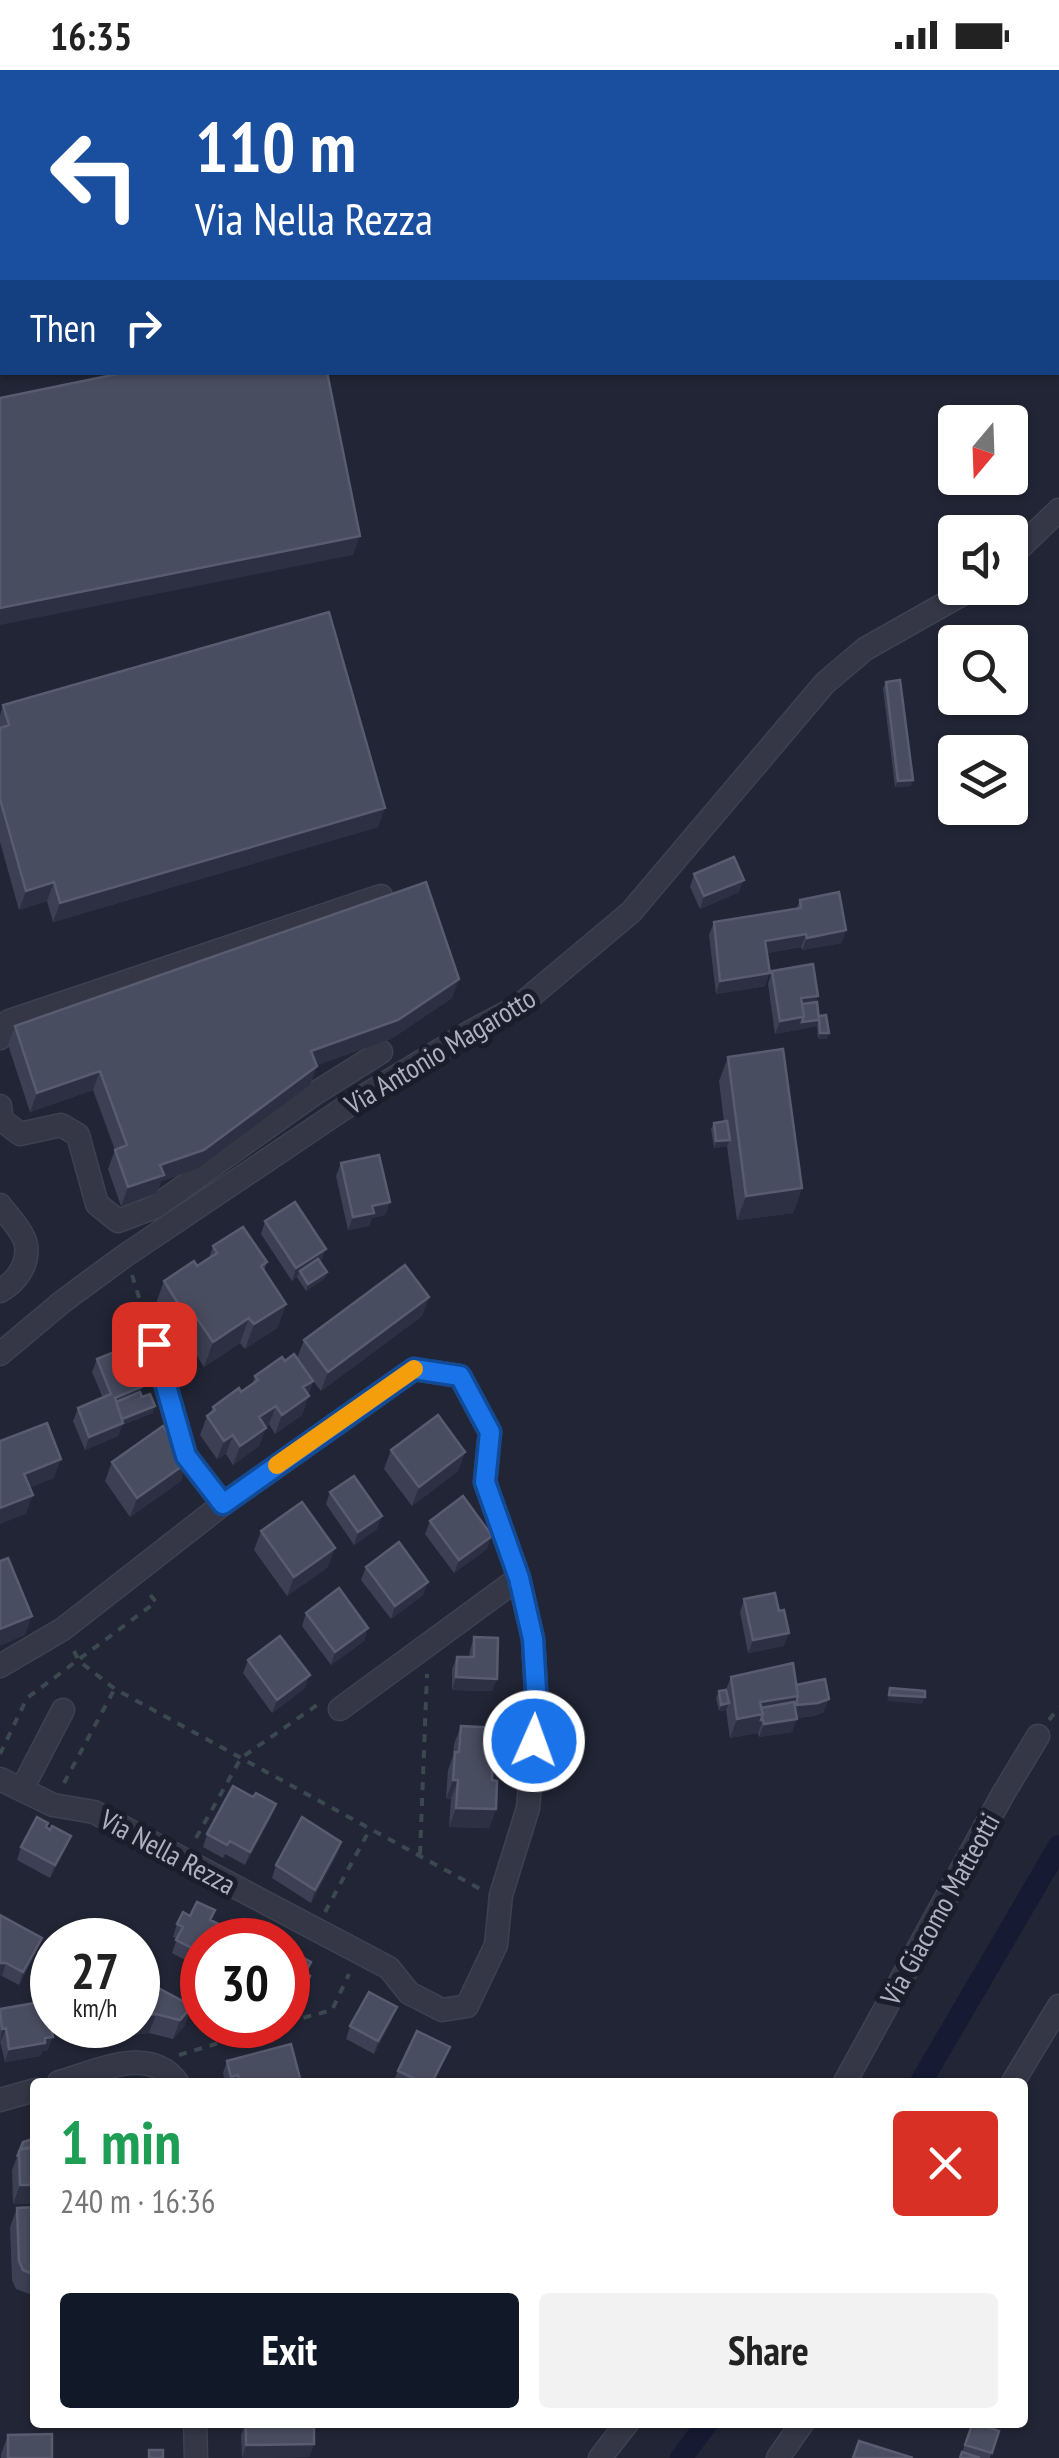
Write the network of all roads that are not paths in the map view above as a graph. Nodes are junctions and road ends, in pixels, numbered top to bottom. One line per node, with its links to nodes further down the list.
1 (1059, 510): 2 (street)
2 (1028, 539)
3 (943, 605): 11 (street, Via Antonio Magarotto)
4 (381, 896): 5 (street)
5 (0, 1038)
6 (381, 1052): 7 (street)
7 (0, 1106)
8 (0, 1205): 9 (street)
9 (0, 1291)
10 (154, 1344): 12 (street)
11 (0, 1354)
12 (223, 1504): 13 (street, Via Nella Rezza); 14 (street, Via Nella Rezza)
13 (519, 1578): 15 (street); 19 (street, Via Nella Rezza)
14 (0, 1666)
15 (340, 1709)
16 (63, 1710): 19 (street)
17 (1038, 1736): 23 (street, Via Giacomo Matteotti)
18 (0, 1779): 19 (street, Via Nella Rezza)
19 (22, 1789)
20 (1059, 2006): 24 (street)
21 (171, 2076): 22 (street)
22 (73, 2078)
23 (847, 2078)
24 (1015, 2078)
25 (30, 2091): 26 (street)
26 (0, 2100)
27 (195, 2428): 30 (street)
28 (623, 2428): 31 (street)
29 (798, 2428): 32 (street)
30 (196, 2458)
31 (600, 2458)
32 (778, 2458)

